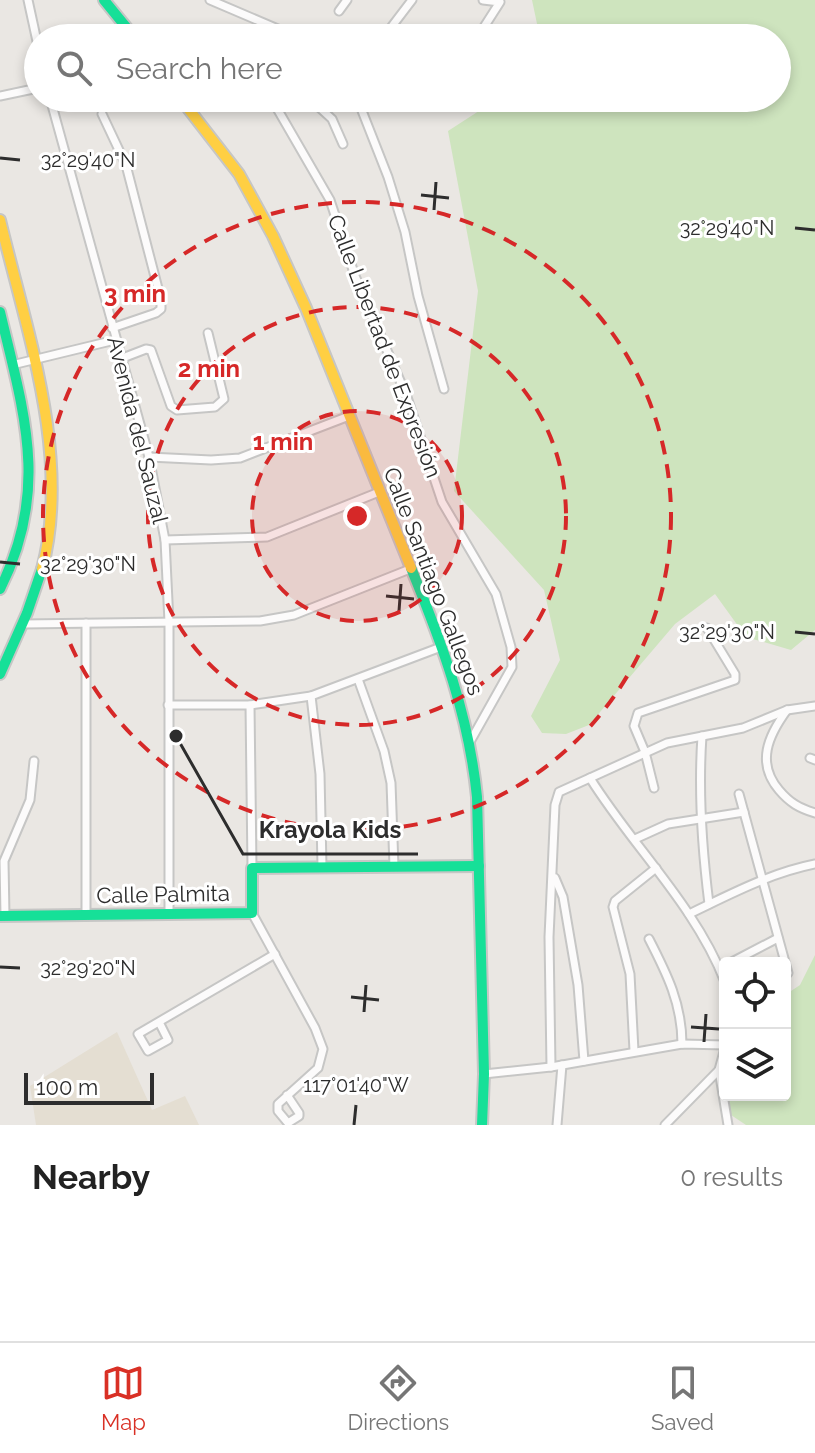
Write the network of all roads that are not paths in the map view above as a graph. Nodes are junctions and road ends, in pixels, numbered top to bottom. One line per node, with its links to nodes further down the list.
1 (28, 0): 9 (street)
2 (104, 0): 10 (street)
3 (210, 0): 11 (street)
4 (347, 0): 8 (street)
5 (412, 0): 12 (street)
6 (483, 0): 7 (street)
7 (500, 2): 13 (street)
8 (339, 11)
9 (33, 24)
10 (124, 24)
11 (268, 24)
12 (394, 24)
13 (486, 24)
14 (24, 91): 15 (street)
15 (0, 96)
16 (54, 112): 26 (street, Avenida del Sauzal)
17 (191, 112): 33 (street, Calle Santiago Gallegos)
18 (279, 112): 52 (street, Calle Libertad de Expresión)
19 (324, 112): 22 (street)
20 (362, 112): 32 (street)
21 (102, 114): 26 (street)
22 (343, 144)
23 (0, 220): 24 (street)
24 (4, 254): 30 (street)
25 (0, 312): 31 (street)
26 (112, 328): 28 (street, Avenida del Sauzal)
27 (208, 333): 29 (street)
28 (115, 340): 29 (street, Avenida del Sauzal); 30 (street)
29 (120, 359): 34 (street, Avenida del Sauzal)
30 (32, 360): 31 (street); 41 (street)
31 (12, 365): 38 (street)
32 (444, 389)
33 (349, 416): 34 (street); 35 (street, Calle Santiago Gallegos)
34 (149, 457): 36 (street, Avenida del Sauzal)
35 (379, 492): 36 (street); 37 (street, Calle Santiago Gallegos)
36 (165, 540): 39 (street, Avenida del Sauzal)
37 (410, 569): 39 (street); 43 (street, Calle Santiago Gallegos)
38 (0, 589)
39 (169, 622): 40 (street); 47 (street, Avenida del Sauzal)
40 (86, 623): 41 (street); 75 (street)
41 (23, 624): 44 (street)
42 (707, 628): 53 (street)
43 (441, 647): 45 (street); 52 (street, Calle Santiago Gallegos)
44 (0, 674)
45 (358, 679): 46 (street); 65 (street)
46 (311, 696): 48 (street); 64 (street)
47 (168, 705): 48 (street); 73 (street, Avenida del Sauzal)
48 (250, 705): 66 (street)
49 (815, 706): 50 (street)
50 (787, 710): 51 (street); 59 (street)
51 (702, 736): 53 (street); 60 (street)
52 (471, 740): 63 (street, Calle Santiago Gallegos)
53 (645, 752): 55 (street); 56 (street)
54 (34, 761): 74 (street)
55 (590, 778): 61 (street); 68 (street)
56 (654, 788)
57 (739, 794): 58 (street)
58 (744, 812): 60 (street); 69 (street)
59 (815, 813)
60 (701, 818): 61 (street); 70 (street)
61 (635, 839): 67 (street)
62 (815, 864): 69 (street)
63 (479, 866): 65 (street); 90 (street, Calle Santiago Gallegos)
64 (322, 867): 65 (street); 66 (street)
65 (394, 867)
66 (252, 868): 71 (street)
67 (656, 868): 72 (street); 85 (street)
68 (553, 876): 86 (street); 88 (street)
69 (762, 879): 70 (street); 76 (street)
70 (709, 904): 72 (street)
71 (252, 913): 73 (street, Calle Palmita); 78 (street, Calle Palmita)
72 (689, 914): 81 (street)
73 (169, 915): 75 (street, Calle Palmita)
74 (2, 916): 75 (street, Calle Palmita)
75 (86, 916)
76 (778, 938): 79 (street); 80 (street)
77 (649, 939): 83 (street)
78 (275, 954): 82 (street); 91 (street, Calle Palmita)
79 (742, 957)
80 (783, 957)
81 (719, 962)
82 (159, 1022): 82 (street)
83 (682, 1044): 84 (street); 85 (street)
84 (719, 1046)
85 (634, 1051): 86 (street)
86 (584, 1061): 87 (street)
87 (562, 1065): 88 (street); 94 (street)
88 (551, 1067): 90 (street)
89 (719, 1070): 95 (street)
90 (484, 1074): 93 (street, Calle Santiago Gallegos)
91 (285, 1096)
92 (724, 1101): 96 (street)
93 (482, 1125)
94 (557, 1125)
95 (665, 1125)
96 (728, 1125)

